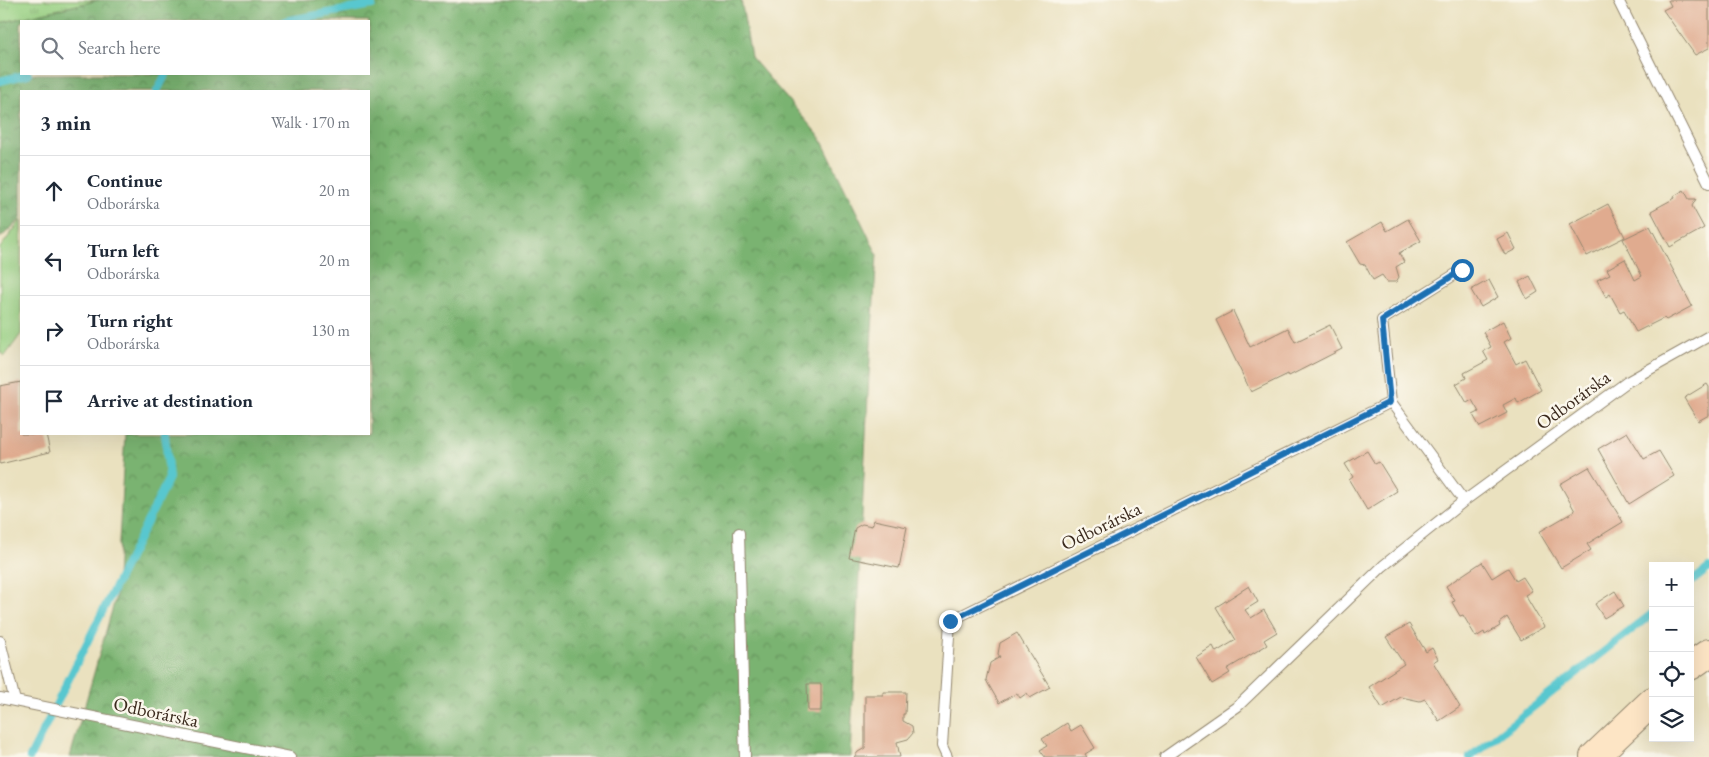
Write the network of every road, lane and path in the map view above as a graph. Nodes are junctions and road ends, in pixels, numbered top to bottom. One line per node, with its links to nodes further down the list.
1 (1618, 0): 2 (lane)
2 (1709, 183)
3 (1462, 270): 5 (lane)
4 (1709, 336): 6 (lane, Odborárska)
5 (1390, 402): 6 (lane); 16 (lane, Odborárska)
6 (1464, 501): 17 (lane, Odborárska)
7 (739, 533): 15 (lane)
8 (0, 641): 12 (lane)
9 (1709, 653): 10 (main road)
10 (1694, 663)
11 (0, 698): 12 (lane, Odborárska)
12 (15, 701): 14 (lane, Odborárska)
13 (1649, 706): 18 (main road)
14 (290, 757)
15 (745, 757)
16 (946, 757)
17 (1166, 757)
18 (1594, 757)

